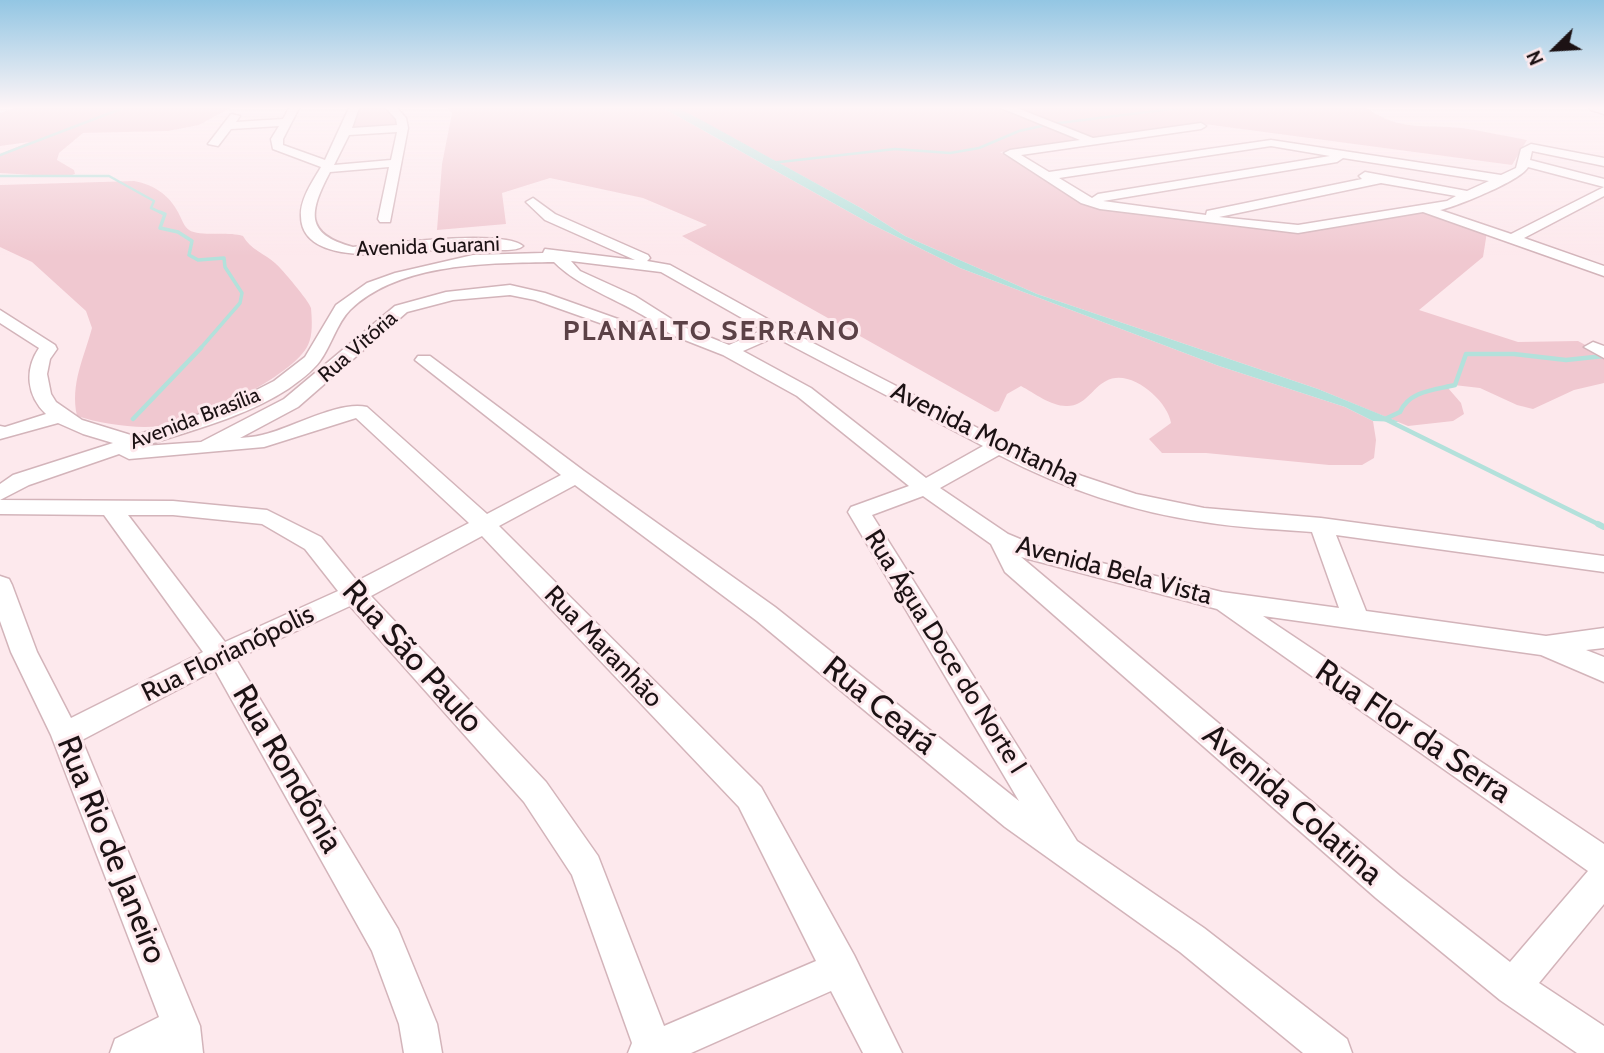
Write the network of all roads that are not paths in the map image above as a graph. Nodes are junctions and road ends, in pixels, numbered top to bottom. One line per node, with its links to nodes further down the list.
1 (302, 157): 14 (street)
2 (331, 157): 14 (street, Avenida Guarani)
3 (397, 157): 12 (street)
4 (1019, 157): 15 (street)
5 (1175, 157): 15 (street)
6 (1342, 157): 13 (street)
7 (1367, 157): 17 (street)
8 (1525, 157): 10 (street)
9 (1582, 157): 11 (street)
10 (1524, 162): 17 (street); 18 (street)
11 (1604, 162)
12 (396, 163): 14 (street); 25 (street)
13 (1296, 165): 16 (street); 21 (street)
14 (326, 167): 27 (street, Avenida Guarani)
15 (1048, 176): 21 (street)
16 (1380, 178): 20 (street); 24 (street)
17 (1503, 179): 20 (street)
18 (1604, 183)
19 (1604, 191): 26 (street)
20 (1471, 196): 23 (street)
21 (1086, 200): 24 (street)
22 (533, 202): 29 (street)
23 (1425, 208): 24 (street); 26 (street)
24 (1192, 218)
25 (385, 219)
26 (1512, 239): 30 (street)
27 (528, 253): 28 (street, Avenida Brasília); 40 (street, Avenida Brasília)
28 (558, 257): 29 (street, Avenida Montanha); 32 (street, Avenida Bela Vista)
29 (665, 268): 33 (street, Avenida Montanha)
30 (1604, 271)
31 (4, 321): 38 (street)
32 (662, 321): 35 (street, Avenida Bela Vista); 42 (street, Rua Vitória)
33 (776, 331): 35 (street); 41 (street, Avenida Montanha)
34 (1604, 347): 36 (street)
35 (729, 351): 45 (street, Avenida Bela Vista)
36 (1604, 353)
37 (424, 360): 44 (street, Rua Ceará)
38 (60, 416): 39 (street); 40 (street)
39 (0, 432)
40 (136, 442): 43 (street, Avenida Brasília)
41 (999, 446): 45 (street, Rua Água Doce do Norte I); 51 (street, Avenida Montanha)
42 (205, 448): 43 (street, Rua Vitória); 50 (street, Rua Maranhão)
43 (104, 453): 46 (street, Avenida Brasília)
44 (576, 476): 50 (street, Rua Florianópolis); 64 (street, Rua Ceará)
45 (925, 488): 52 (street, Avenida Bela Vista); 64 (street, Rua Água Doce do Norte I)
46 (0, 494): 47 (street)
47 (0, 501)
48 (0, 507): 49 (street, Rua São Paulo)
49 (110, 507): 54 (street, Rua São Paulo); 61 (street, Rua Rondônia)
50 (484, 524): 54 (street, Rua Florianópolis); 67 (street, Rua Maranhão)
51 (1321, 525): 53 (street, Avenida Montanha); 57 (street)
52 (1000, 539): 55 (street, Avenida Bela Vista); 68 (street, Avenida Colatina)
53 (1604, 564)
54 (354, 594): 61 (street, Rua Florianópolis); 71 (street, Rua São Paulo)
55 (1222, 601): 57 (street, Avenida Bela Vista); 65 (street, Rua Flor da Serra)
56 (3, 603): 60 (street, Rua Rio de Janeiro)
57 (1355, 617): 59 (street, Avenida Bela Vista)
58 (1604, 638): 59 (street, Avenida Bela Vista)
59 (1543, 645): 62 (street, Avenida Bela Vista)
60 (12, 649): 63 (street, Rua Rio de Janeiro)
61 (220, 655): 63 (street, Rua Florianópolis); 73 (street, Rua Rondônia)
62 (1604, 671)
63 (65, 735): 69 (street, Rua Rio de Janeiro)
64 (1068, 853): 75 (street, Rua Ceará)
65 (1604, 863)
66 (1604, 878): 68 (street)
67 (841, 968): 71 (street); 74 (street, Rua Maranhão)
68 (1513, 987): 70 (street, Avenida Colatina)
69 (183, 1039): 72 (street)
70 (1604, 1049)
71 (652, 1052)
72 (129, 1053)
73 (424, 1053)
74 (883, 1053)
75 (1333, 1053)

